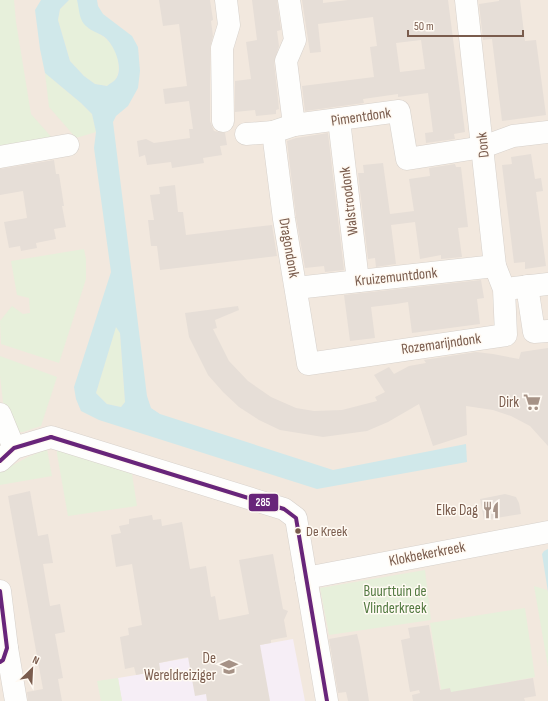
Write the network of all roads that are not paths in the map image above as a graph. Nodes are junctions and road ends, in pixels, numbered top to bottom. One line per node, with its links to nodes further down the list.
1 (226, 0): 5 (street)
2 (289, 0): 6 (street)
3 (466, 0): 11 (street, Donk)
4 (339, 120): 6 (street, Pimentdonk); 11 (street, Pimentdonk); 14 (street, Walstroodonk)
5 (223, 121)
6 (294, 125): 7 (street, Pimentdonk)
7 (272, 132): 9 (street, Pimentdonk); 16 (street, Dragondonk)
8 (548, 132): 11 (street)
9 (246, 134)
10 (68, 145): 12 (street)
11 (483, 147): 13 (street, Donk)
12 (0, 156)
13 (495, 266): 14 (street, Kruizemuntdonk); 17 (street, Donk)
14 (358, 282): 16 (street, Kruizemuntdonk)
15 (538, 285): 17 (street); 18 (street)
16 (296, 288): 19 (street, Dragondonk)
17 (504, 289): 19 (street, Rozemarijndonk)
18 (548, 331)
19 (308, 364)
20 (0, 414): 21 (street)
21 (7, 454): 23 (street)
22 (548, 532): 23 (street, Klokbekerkreek)
23 (306, 578): 27 (street)
24 (0, 591): 25 (street)
25 (4, 655): 26 (street)
26 (16, 701)
27 (327, 701)

